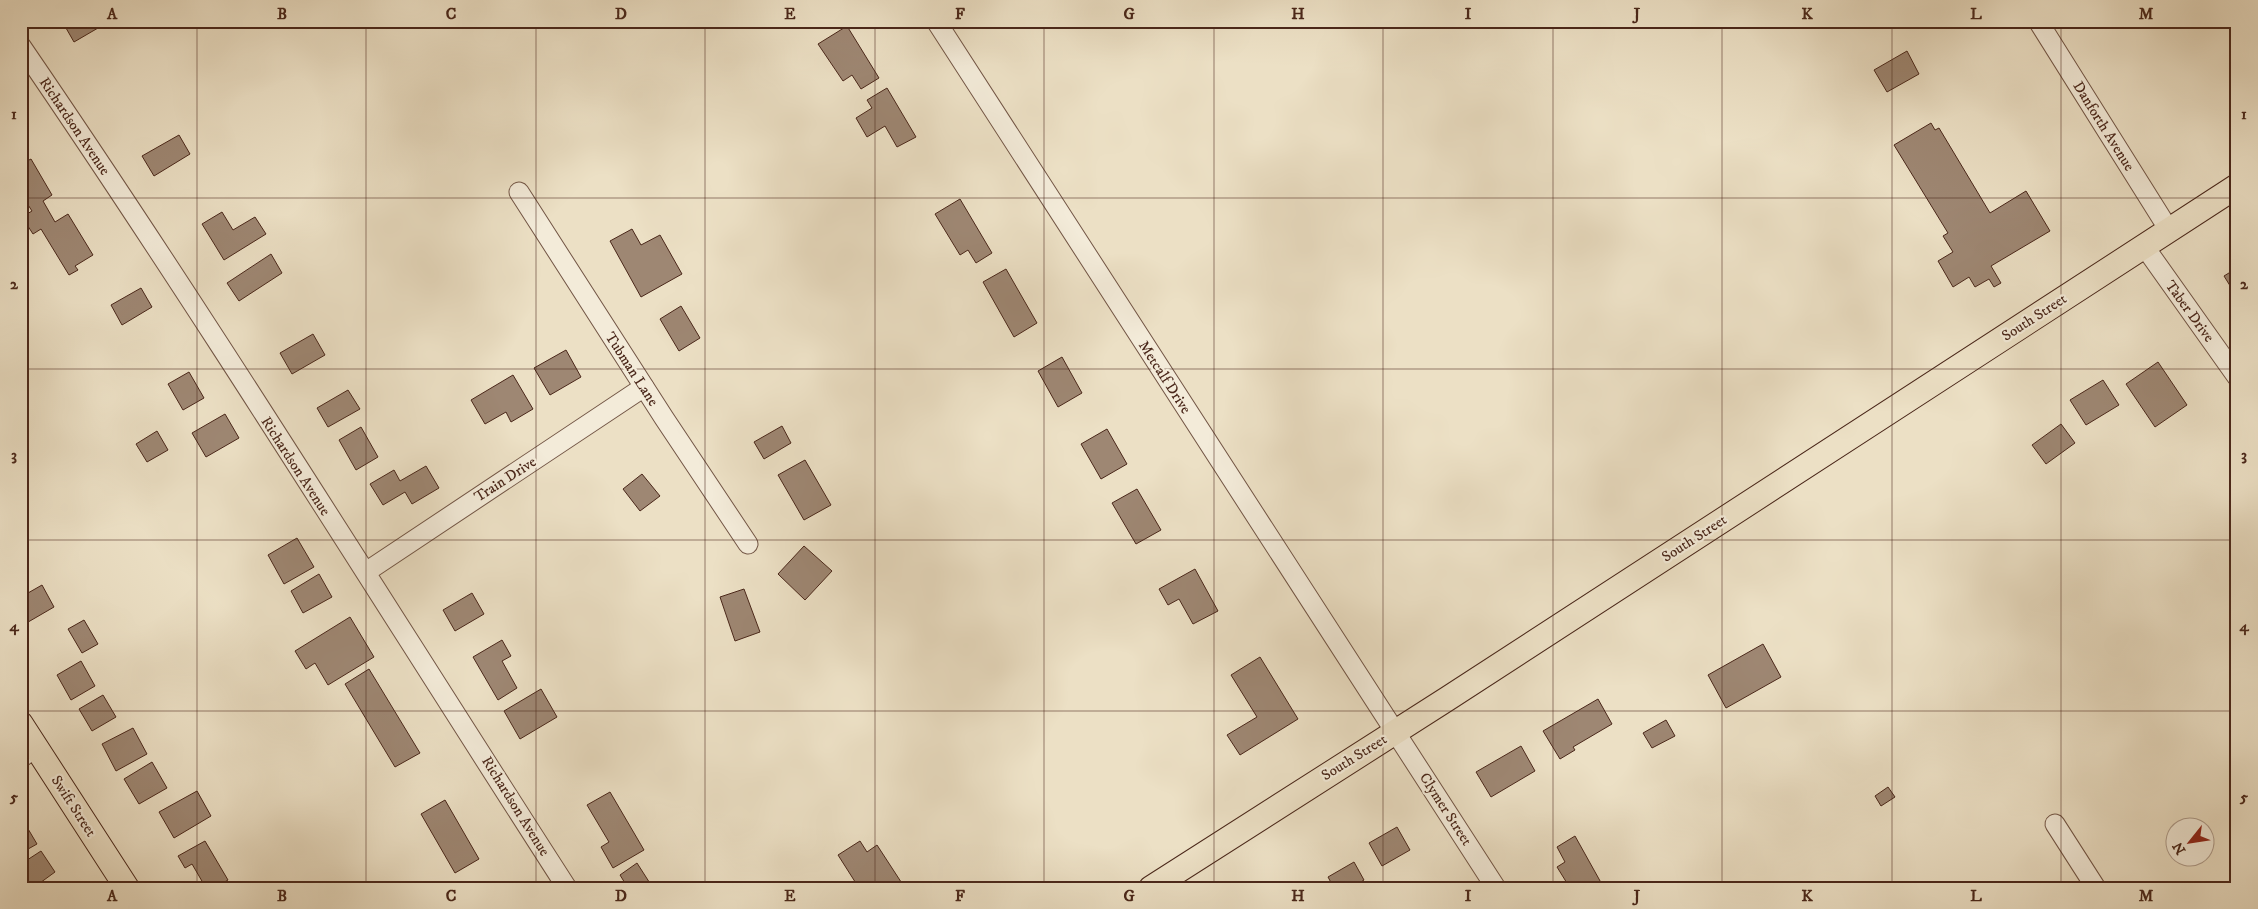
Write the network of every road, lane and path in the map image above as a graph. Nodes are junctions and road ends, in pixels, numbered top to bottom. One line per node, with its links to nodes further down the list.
1 (936, 21): 13 (street, Metcalf Drive)
2 (2038, 21): 6 (street, Danforth Avenue)
3 (21, 46): 11 (street, Richardson Avenue)
4 (2237, 186): 6 (main road, South Street)
5 (519, 192): 9 (street, Tubman Lane)
6 (2169, 230): 7 (main road, South Street)
7 (2144, 246): 8 (street, Taber Drive); 13 (main road, South Street)
8 (2237, 376)
9 (644, 387): 10 (street, Tubman Lane); 11 (street, Train Drive)
10 (748, 544)
11 (366, 572): 17 (street, Richardson Avenue)
12 (21, 724): 14 (main road, Swift Street)
13 (1395, 731): 18 (main road, South Street); 19 (street, Clymer Street)
14 (29, 752): 16 (main road, Swift Street)
15 (2055, 824): 20 (street)
16 (127, 888)
17 (568, 888)
18 (1151, 888)
19 (1496, 888)
20 (2096, 888)

